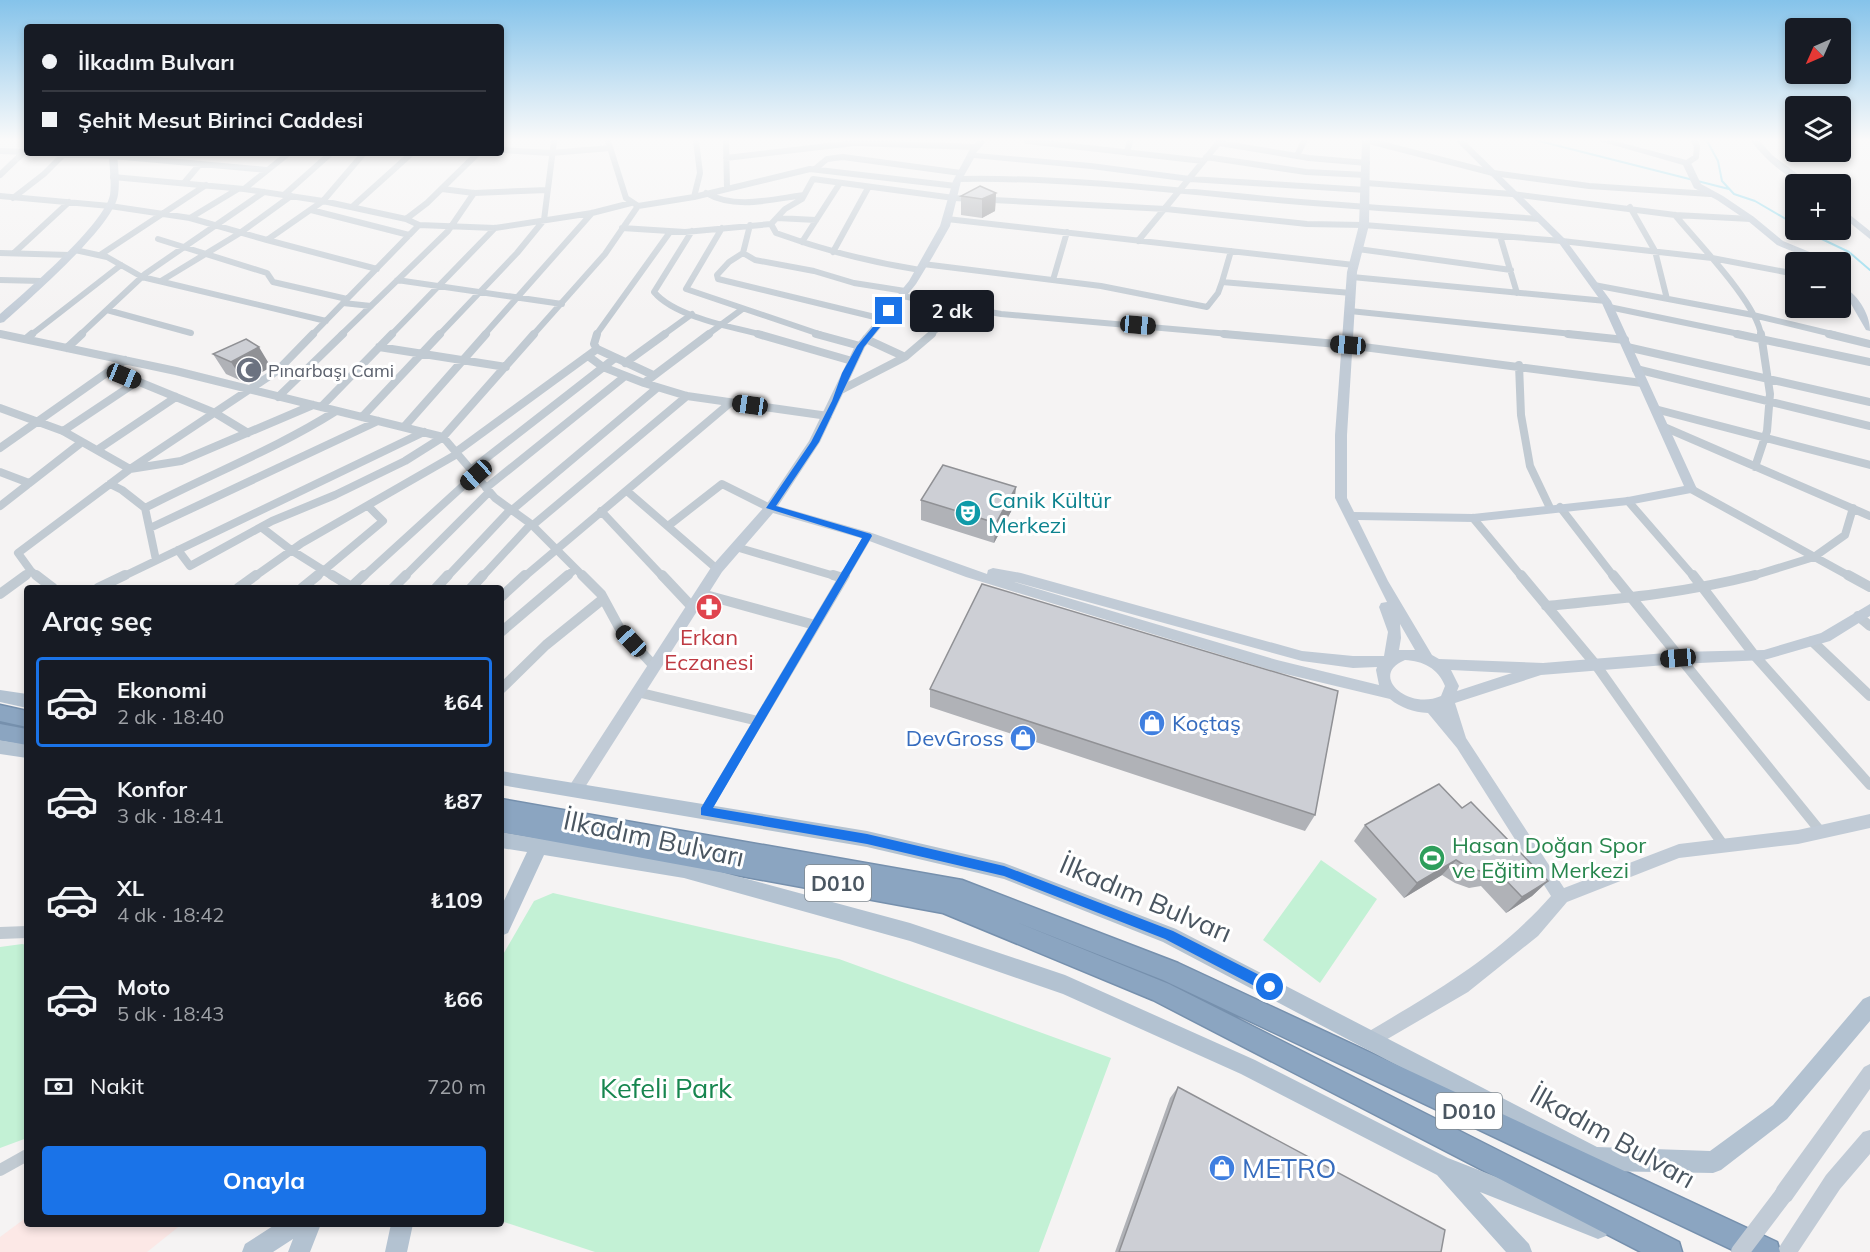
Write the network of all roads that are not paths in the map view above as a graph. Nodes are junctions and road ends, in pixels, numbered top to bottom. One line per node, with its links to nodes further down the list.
1 (33, 199): 28 (street)
2 (112, 199): 31 (street)
3 (185, 199): 37 (street)
4 (223, 199): 39 (street)
5 (254, 199): 53 (street)
6 (283, 199): 58 (street)
7 (312, 199): 27 (street)
8 (360, 199): 32 (street)
9 (429, 199): 41 (street)
10 (470, 199): 50 (street)
11 (546, 199): 45 (street)
12 (628, 199): 29 (street)
13 (673, 199): 29 (street)
14 (720, 199): 15 (street)
15 (755, 199)
16 (799, 199): 40 (street)
17 (829, 199): 46 (street)
18 (862, 199): 74 (street)
19 (953, 199): 42 (street)
20 (1086, 199): 34 (street)
21 (1174, 199): 34 (street)
22 (1274, 199): 30 (street)
23 (1365, 199): 30 (street)
24 (1518, 199): 43 (street)
25 (1561, 199): 33 (street)
26 (1722, 199): 44 (street)
27 (323, 201): 32 (street); 35 (street)
28 (69, 202): 31 (street); 73 (street)
29 (634, 204): 36 (street); 55 (street)
30 (1365, 205): 43 (street); 52 (street)
31 (110, 206): 37 (street); 77 (street)
32 (352, 207): 41 (street)
33 (1630, 207): 38 (street); 72 (street)
34 (1166, 209): 52 (street); 66 (street)
35 (311, 210): 61 (street); 65 (street)
36 (592, 213): 45 (street); 102 (street)
37 (164, 214): 39 (street); 80 (street)
38 (1675, 215): 44 (street); 81 (street)
39 (190, 218): 53 (street)
40 (777, 218): 46 (street); 48 (street)
41 (406, 219): 49 (street)
42 (947, 219): 60 (street); 84 (street)
43 (1539, 219): 67 (street)
44 (1751, 219): 75 (street)
45 (544, 220): 54 (street); 98 (street)
46 (816, 220): 68 (street)
47 (1851, 220): 63 (street)
48 (771, 224): 51 (street); 68 (street)
49 (420, 225): 50 (street); 61 (street)
50 (453, 225): 54 (street); 91 (street)
51 (750, 225): 56 (street); 79 (street)
52 (1364, 225): 62 (street); 70 (street)
53 (216, 226): 58 (street); 69 (street)
54 (495, 228): 96 (street)
55 (622, 228): 59 (street); 106 (street)
56 (722, 228): 57 (street); 111 (street)
57 (692, 231): 59 (street); 113 (street)
58 (240, 232): 65 (street); 78 (street)
59 (670, 232): 130 (street)
60 (1067, 232): 66 (street); 92 (street)
61 (409, 235): 85 (street)
62 (1500, 236): 67 (street); 86 (street)
63 (1870, 237)
64 (158, 239): 69 (street)
65 (267, 240): 85 (street)
66 (1138, 241): 71 (street)
67 (1562, 241): 72 (street); 97 (street)
68 (802, 242): 74 (street)
69 (184, 247): 78 (street); 88 (street)
70 (1358, 249): 83 (street); 86 (street)
71 (1231, 251): 83 (street); 95 (street)
72 (1654, 251): 81 (street); 104 (street)
73 (15, 252): 76 (street); 77 (street)
74 (833, 252): 84 (street)
75 (1802, 252)
76 (0, 253)
77 (73, 253): 80 (street); 93 (street)
78 (205, 253): 94 (street); 105 (street)
79 (743, 253): 100 (street); 115 (street)
80 (100, 255): 82 (street)
81 (1712, 258): 87 (street); 114 (street)
82 (121, 265): 88 (street); 123 (street)
83 (1354, 265): 89 (street)
84 (922, 267): 92 (street); 100 (street)
85 (377, 269): 105 (street)
86 (1511, 270): 99 (street)
87 (1785, 272)
88 (142, 277): 94 (street); 110 (street)
89 (1352, 277): 99 (street); 101 (street)
90 (0, 280): 93 (street)
91 (397, 280): 96 (street); 108 (street)
92 (1053, 280): 95 (street)
93 (42, 281): 116 (street)
94 (161, 281): 117 (street)
95 (1222, 282): 101 (street)
96 (440, 285): 98 (street); 128 (street)
97 (1593, 285): 104 (street); 107 (street)
98 (480, 292): 102 (street); 131 (street)
99 (1517, 292): 107 (street)
100 (904, 293): 109 (street); 115 (street)
101 (1351, 293): 112 (street)
102 (519, 297): 106 (street); 135 (street)
103 (1851, 298): 119 (street)
104 (1667, 299): 114 (street)
105 (345, 301): 108 (street); 117 (street)
106 (562, 304): 141 (street)
107 (1608, 304): 122 (street); 125 (street)
108 (371, 306): 156 (street)
109 (963, 307): 127 (street); 133 (street)
110 (107, 310): 121 (street); 129 (street)
111 (741, 310): 118 (street); 124 (street)
112 (1350, 311): 125 (street); 127 (street)
113 (692, 314): 118 (street); 139 (street)
114 (1753, 315): 122 (street); 126 (street)
115 (882, 319): 124 (street)
116 (0, 320)
117 (326, 321): 152 (street)
118 (724, 322): 137 (street); 145 (street)
119 (1870, 328)
120 (0, 333): 123 (street)
121 (191, 333)
122 (1761, 337): 138 (street); 147 (street)
123 (26, 339): 129 (street)
124 (863, 342): 133 (street); 137 (street)
125 (1626, 343): 143 (street); 147 (street)
126 (1870, 344)
127 (1348, 345): 140 (street); 192 (street)
128 (379, 347): 131 (street); 160 (street)
129 (67, 348): 136 (street)
130 (597, 349): 132 (street); 134 (street)
131 (422, 354): 135 (street); 166 (street)
132 (588, 356): 142 (street); 180 (street)
133 (905, 357): 153 (street)
134 (615, 358): 139 (street); 142 (street)
135 (465, 359): 141 (street); 170 (street)
136 (124, 360): 144 (street); 152 (street)
137 (852, 362): 153 (street)
138 (1870, 362)
139 (625, 363): 145 (street)
140 (1519, 365): 150 (street); 197 (street)
141 (506, 367): 176 (street)
142 (603, 367): 146 (street); 185 (street)
143 (1636, 369): 150 (street); 157 (street)
144 (110, 370): 148 (street); 167 (street)
145 (653, 375): 149 (street)
146 (624, 377): 149 (street); 189 (street)
147 (1767, 378): 157 (street); 159 (street)
148 (138, 381): 155 (street); 172 (street)
149 (644, 383): 151 (street)
150 (1642, 383): 162 (street)
151 (657, 388): 154 (street); 199 (street)
152 (250, 390): 156 (street); 164 (street)
153 (839, 392): 165 (street)
154 (687, 396): 158 (street); 204 (street)
155 (176, 397): 164 (street); 179 (street)
156 (279, 397): 160 (street)
157 (1769, 401): 169 (street); 175 (street)
158 (730, 402): 165 (street); 190 (street)
159 (1870, 402)
160 (317, 406): 163 (street); 174 (street)
161 (0, 408): 167 (street)
162 (1655, 409): 171 (street); 175 (street)
163 (336, 411): 166 (street); 195 (street)
164 (215, 413): 174 (street); 183 (street)
165 (828, 416): 196 (street)
166 (362, 417): 168 (street)
167 (37, 421): 172 (street); 178 (street)
168 (378, 421): 170 (street); 207 (street)
169 (1870, 426)
170 (404, 427): 173 (street)
171 (1664, 427): 182 (street); 188 (street)
172 (63, 430): 177 (street)
173 (424, 432): 176 (street); 211 (street)
174 (248, 433): 183 (street)
175 (1766, 436): 181 (street); 182 (street)
176 (443, 437): 180 (street); 206 (street)
177 (82, 442): 179 (street); 186 (street)
178 (0, 448)
179 (97, 450): 183 (street)
180 (456, 453): 185 (street); 194 (street)
181 (1870, 465)
182 (1755, 467): 198 (street)
183 (130, 469): 187 (street)
184 (0, 472): 186 (street)
185 (473, 472): 189 (street); 226 (street)
186 (29, 483): 193 (street)
187 (110, 484): 195 (street); 219 (street)
188 (1691, 489): 191 (street); 213 (street)
189 (488, 490): 199 (street); 227 (street)
190 (627, 491): 200 (street); 205 (street)
191 (1628, 501): 197 (street); 231 (street)
192 (1344, 503): 201 (street); 246 (street)
193 (0, 506)
194 (368, 506): 212 (street); 217 (street)
195 (145, 508): 207 (street)
196 (770, 508): 205 (street); 208 (street); 209 (street)
197 (1555, 508): 203 (street); 235 (street)
198 (1853, 508): 202 (street); 213 (street)
199 (511, 510): 204 (street); 228 (street)
200 (601, 511): 210 (street); 238 (street)
201 (1350, 516): 203 (street); 247 (street)
202 (1870, 516)
203 (1473, 519): 237 (street)
204 (532, 524): 210 (street); 229 (street)
205 (668, 526): 218 (street)
206 (261, 527): 211 (street); 212 (street)
207 (150, 528): 214 (street)
208 (868, 536): 215 (street); 220 (street)
209 (736, 547): 218 (street); 220 (street)
210 (555, 548): 216 (street); 233 (street)
211 (178, 550): 214 (street)
212 (291, 550): 217 (street); 223 (street)
213 (1814, 557): 230 (street); 231 (street)
214 (156, 560): 222 (street)
215 (941, 564): 246 (street); 253 (street)
216 (575, 568): 236 (street); 242 (street)
217 (324, 569): 224 (street); 225 (street)
218 (717, 569): 234 (street)
219 (31, 570): 221 (street); 232 (street)
220 (843, 578): 240 (street)
221 (49, 585)
222 (104, 585)
223 (242, 585)
224 (305, 585)
225 (347, 585)
226 (354, 585)
227 (396, 585)
228 (439, 585)
229 (474, 585)
230 (1870, 587)
231 (1704, 588): 235 (street); 244 (street)
232 (0, 594)
233 (504, 594)
234 (702, 594): 238 (street); 240 (street)
235 (1632, 598): 237 (street); 245 (street)
236 (603, 599): 249 (street); 251 (street)
237 (1546, 606): 248 (street)
238 (693, 608): 249 (street)
239 (1864, 613): 241 (street); 243 (street)
240 (815, 625): 261 (street)
241 (1870, 627)
242 (504, 629)
243 (1812, 641): 244 (street); 255 (street)
244 (1755, 656): 245 (street); 268 (street)
245 (1678, 658): 248 (street); 274 (street)
246 (1389, 659): 247 (street); 253 (street)
247 (1432, 661): 250 (street); 257 (street)
248 (1596, 665): 250 (street); 277 (street)
249 (654, 666): 252 (street)
250 (1543, 669): 257 (street)
251 (504, 686)
252 (637, 692): 261 (street); 269 (street)
253 (1393, 694): 258 (street)
254 (0, 696): 256 (main road)
255 (1870, 696)
256 (24, 700)
257 (1447, 700): 258 (street); 264 (street)
258 (1432, 707): 264 (street)
259 (0, 713): 260 (highway)
260 (24, 717)
261 (758, 721): 271 (street)
262 (0, 732): 263 (highway)
263 (24, 736)
264 (1462, 744): 278 (street)
265 (0, 747): 266 (main road)
266 (24, 751)
267 (504, 778): 269 (main road, İlkadım Bulvarı)
268 (1870, 785)
269 (575, 790): 271 (main road, İlkadım Bulvarı)
270 (504, 809): 282 (highway, İlkadım Bulvarı / D010)
271 (705, 811): 284 (main road, İlkadım Bulvarı)
272 (1870, 821): 274 (street)
273 (504, 824): 282 (highway, İlkadım Bulvarı / D010)
274 (1821, 832): 277 (street)
275 (504, 840): 276 (main road, İlkadım Bulvarı)
276 (539, 846): 279 (main road); 289 (main road, İlkadım Bulvarı)
277 (1724, 846): 278 (street)
278 (1561, 897): 284 (street)
279 (504, 921)
280 (24, 932): 281 (street)
281 (0, 933)
282 (1165, 981): 291 (highway, İlkadım Bulvarı / D010); 300 (highway, İlkadım Bulvarı / D010)
283 (1870, 1006): 288 (main road)
284 (1372, 1039): 288 (main road, İlkadım Bulvarı)
285 (1870, 1073): 301 (street, bridge)
286 (1870, 1139): 303 (street)
287 (24, 1157): 290 (street)
288 (1594, 1158): 291 (main road, İlkadım Bulvarı)
289 (1442, 1166): 298 (main road); 299 (main road, İlkadım Bulvarı)
290 (0, 1170)
291 (1714, 1226): 302 (highway, İlkadım Bulvarı / D010)
292 (292, 1227): 296 (main road)
293 (309, 1227): 297 (main road)
294 (402, 1227): 295 (main road)
295 (401, 1251)
296 (253, 1252)
297 (299, 1252)
298 (1521, 1252)
299 (1660, 1252)
300 (1669, 1252)
301 (1740, 1252)
302 (1767, 1252)
303 (1786, 1252)

